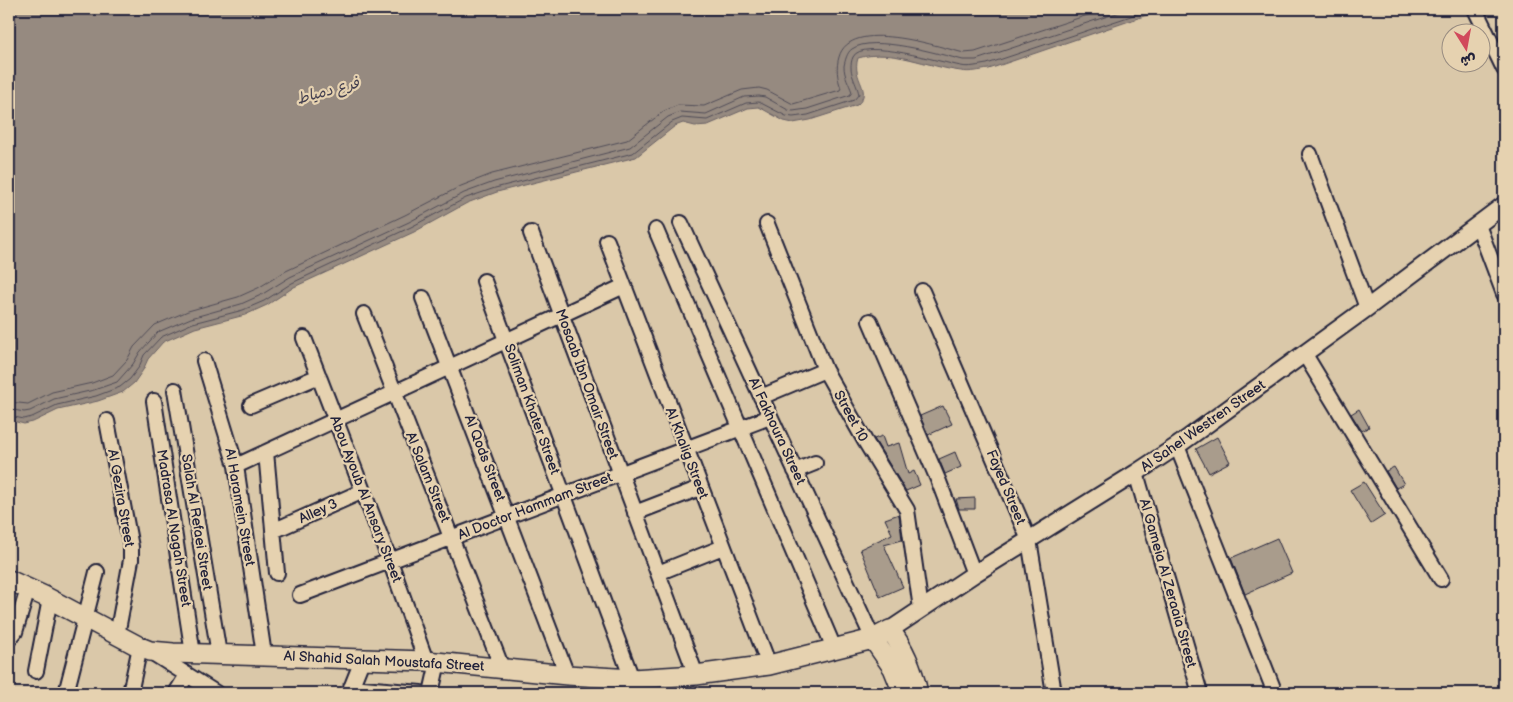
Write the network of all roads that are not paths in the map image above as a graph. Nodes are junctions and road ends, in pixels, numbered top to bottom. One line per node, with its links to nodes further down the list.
1 (1475, 9): 2 (street)
2 (1504, 69)
3 (1310, 154): 16 (street)
4 (1504, 205): 7 (street, Al Sahel Westren Street)
5 (681, 223): 29 (street, Al Fakhoura Street)
6 (767, 224): 25 (street, Street 10)
7 (1478, 225): 14 (street); 16 (street, Al Sahel Westren Street)
8 (656, 230): 35 (street)
9 (530, 233): 18 (street, Mosaab Ibn Omair Street)
10 (607, 241): 12 (street, Al Khalig Street)
11 (484, 281): 21 (street, Soliman Khater Street)
12 (624, 286): 18 (street); 37 (street, Al Khalig Street)
13 (922, 291): 51 (street, Fayed Street)
14 (1504, 294)
15 (424, 298): 24 (street, Al Qods Street)
16 (1367, 308): 22 (street, Al Sahel Westren Street)
17 (364, 314): 28 (street, Al Salam Street)
18 (561, 315): 21 (street); 43 (street, Mosaab Ibn Omair Street)
19 (870, 321): 57 (street)
20 (304, 338): 26 (street, Abou Ayoub Al Ansary Street)
21 (506, 340): 24 (street); 46 (street, Soliman Khater Street)
22 (1304, 353): 36 (street, Al Sahel Westren Street); 58 (street)
23 (204, 361): 40 (street, Al Haramein Street)
24 (450, 366): 28 (street); 48 (street, Al Qods Street)
25 (825, 370): 29 (street); 63 (street, Street 10)
26 (319, 376): 31 (street); 33 (street, Abou Ayoub Al Ansary Street)
27 (175, 390): 72 (street, Salah Al Refaei Street)
28 (395, 392): 33 (street); 50 (street, Al Salam Street)
29 (761, 397): 32 (street, Al Fakhoura Street)
30 (154, 401): 71 (street, Madrasa Al Nagah Street)
31 (250, 405)
32 (770, 417): 35 (street, Al Doctor Hammam Street); 41 (street, Al Fakhoura Street)
33 (336, 420): 38 (street); 45 (street, Abou Ayoub Al Ansary Street)
34 (107, 421): 66 (street, Al Gezira Street)
35 (740, 428): 37 (street, Al Doctor Hammam Street); 69 (street)
36 (1177, 446): 42 (street, Al Sahel Westren Street); 95 (street)
37 (686, 449): 43 (street, Al Doctor Hammam Street); 44 (street, Al Khalig Street)
38 (266, 452): 40 (street); 49 (street)
39 (815, 463): 41 (street)
40 (236, 466): 73 (street, Al Haramein Street)
41 (795, 471): 68 (street, Al Fakhoura Street)
42 (1136, 473): 51 (street, Al Sahel Westren Street); 94 (street, Al Gameia Al Zeraaia Street)
43 (620, 474): 46 (street, Al Doctor Hammam Street); 47 (street, Mosaab Ibn Omair Street)
44 (700, 488): 47 (street); 52 (street, Al Khalig Street)
45 (363, 491): 49 (street, Alley 3); 53 (street, Abou Ayoub Al Ansary Street)
46 (564, 495): 48 (street, Al Doctor Hammam Street); 82 (street, Soliman Khater Street)
47 (635, 513): 55 (street, Mosaab Ibn Omair Street)
48 (507, 517): 50 (street, Al Doctor Hammam Street); 80 (street, Al Qods Street)
49 (273, 531): 56 (street)
50 (452, 538): 53 (street, Al Doctor Hammam Street); 77 (street, Al Salam Street)
51 (1029, 540): 57 (street, Al Sahel Westren Street); 93 (street, Fayed Street)
52 (723, 547): 55 (street); 76 (street, Al Khalig Street)
53 (390, 561): 61 (street, Al Doctor Hammam Street); 75 (street, Abou Ayoub Al Ansary Street)
54 (97, 572): 64 (street)
55 (658, 572): 81 (street, Mosaab Ibn Omair Street)
56 (277, 573)
57 (974, 574): 63 (street, Al Sahel Westren Street)
58 (1441, 579)
59 (9, 580): 60 (main road, Al Shahid Salah Moustafa Street)
60 (28, 589): 62 (main road, Al Shahid Salah Moustafa Street); 67 (street)
61 (300, 595)
62 (50, 599): 64 (main road, Al Shahid Salah Moustafa Street); 78 (street)
63 (921, 609): 65 (street, Al Sahel Westren Street)
64 (86, 618): 66 (main road, Al Shahid Salah Moustafa Street); 86 (street)
65 (890, 630): 68 (main road, Al Shahid Salah Moustafa Street); 92 (main road)
66 (117, 635): 70 (main road, Al Shahid Salah Moustafa Street)
67 (9, 638)
68 (873, 638): 69 (main road, Al Shahid Salah Moustafa Street); 91 (main road)
69 (834, 648): 76 (main road, Al Shahid Salah Moustafa Street)
70 (145, 649): 71 (main road, Al Shahid Salah Moustafa Street); 79 (street); 87 (street)
71 (193, 654): 72 (main road, Al Shahid Salah Moustafa Street)
72 (218, 654): 73 (main road, Al Shahid Salah Moustafa Street)
73 (264, 655): 74 (main road, Al Shahid Salah Moustafa Street)
74 (363, 658): 75 (main road, Al Shahid Salah Moustafa Street); 83 (street)
75 (432, 661): 77 (main road, Al Shahid Salah Moustafa Street); 90 (street)
76 (769, 665): 81 (main road, Al Shahid Salah Moustafa Street)
77 (502, 668): 80 (main road, Al Shahid Salah Moustafa Street)
78 (36, 671)
79 (187, 675): 84 (street); 88 (street)
80 (567, 675): 82 (main road, Al Shahid Salah Moustafa Street)
81 (696, 675): 82 (main road, Al Shahid Salah Moustafa Street)
82 (632, 679)
83 (350, 690): 85 (street)
84 (213, 692)
85 (384, 692): 89 (street)
86 (66, 693)
87 (130, 693)
88 (176, 693)
89 (421, 693)
90 (431, 693)
91 (904, 693)
92 (918, 693)
93 (1054, 693)
94 (1200, 693)
95 (1275, 693)

